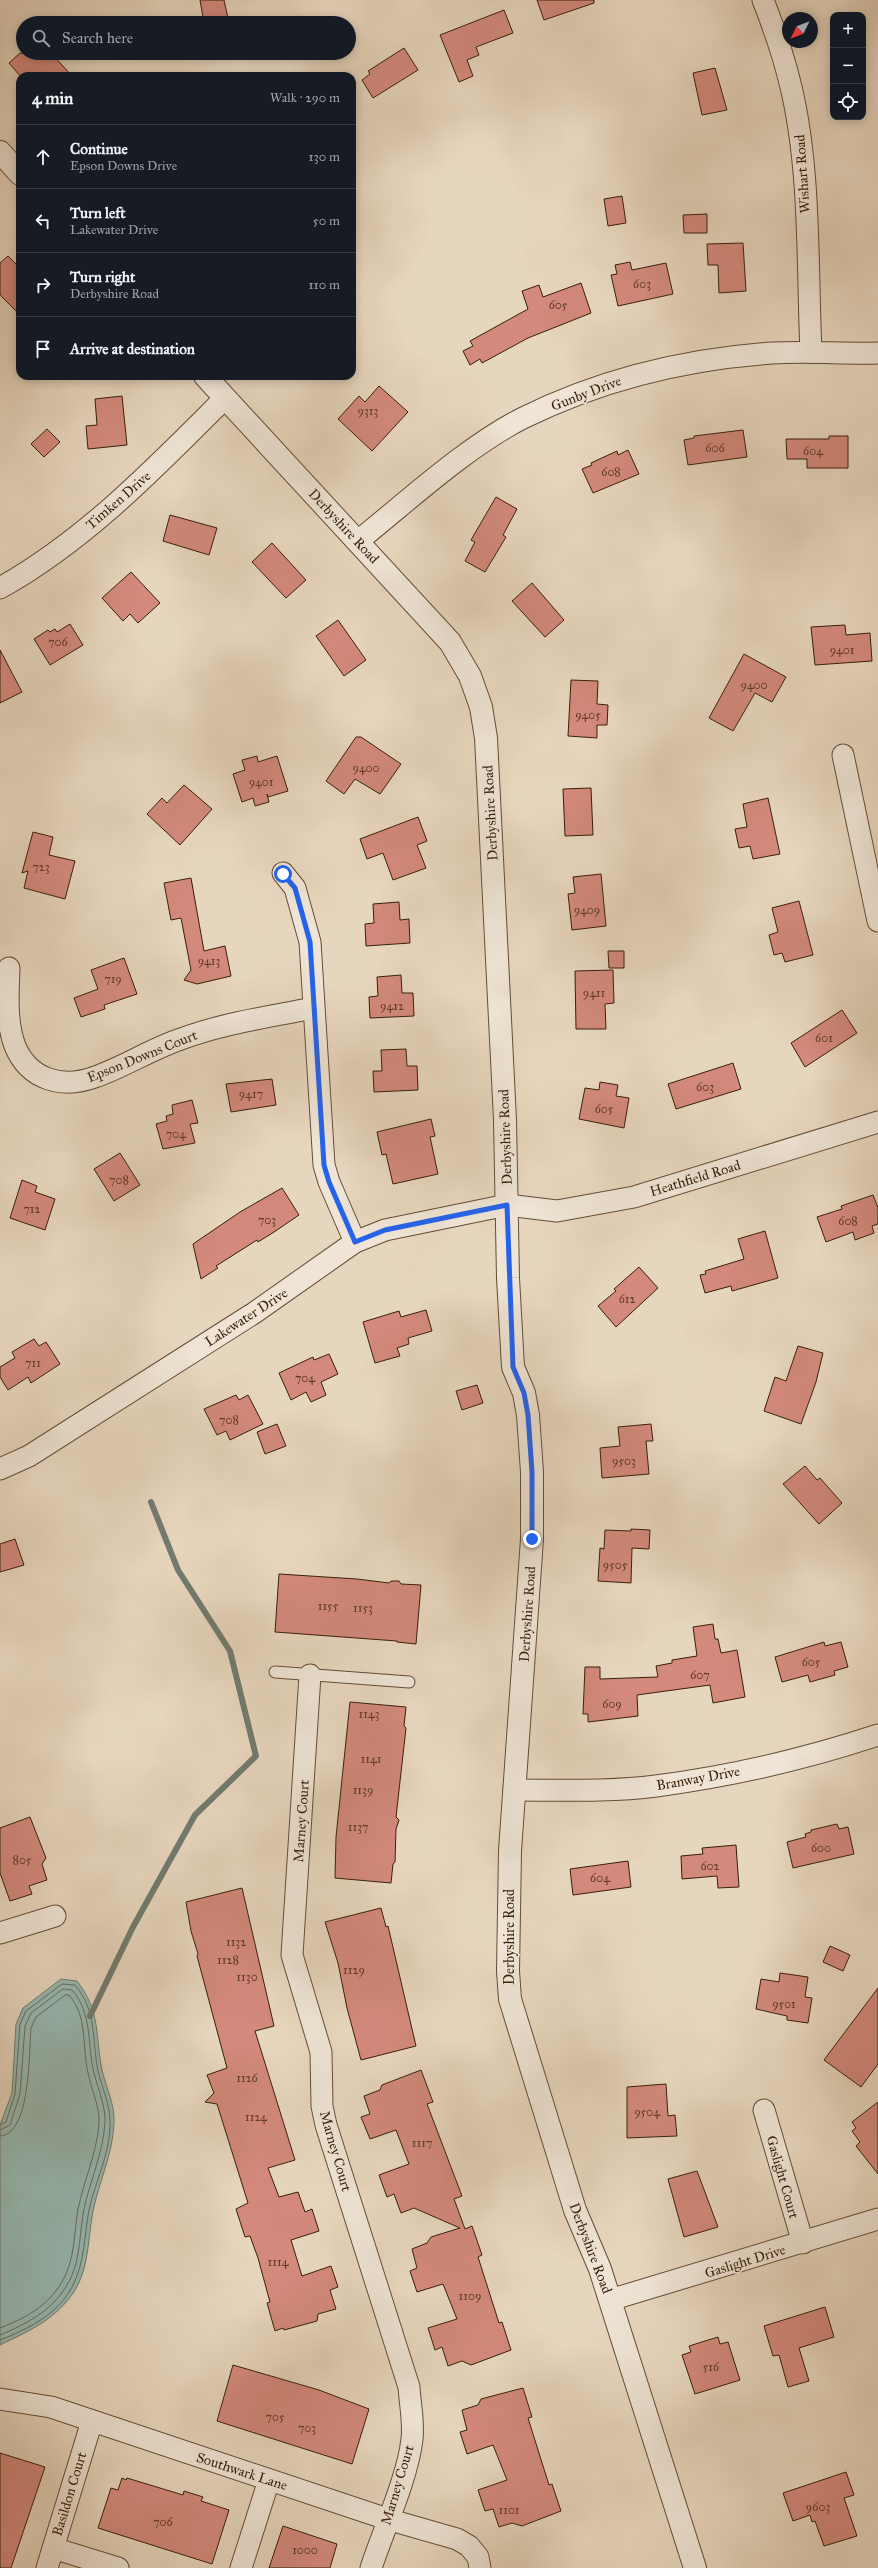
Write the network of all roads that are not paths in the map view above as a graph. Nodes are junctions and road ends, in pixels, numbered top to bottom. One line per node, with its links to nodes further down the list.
1 (764, 0): 4 (street, Wishart Road)
2 (0, 152): 3 (street)
3 (16, 170)
4 (811, 352): 5 (street, Gunby Drive); 8 (street, Gunby Drive)
5 (878, 353)
6 (209, 380): 7 (street, Derbyshire Road)
7 (225, 398): 8 (street, Derbyshire Road); 9 (street, Timken Drive)
8 (358, 541): 16 (street, Derbyshire Road)
9 (0, 588)
10 (843, 755): 12 (street)
11 (283, 874): 14 (street)
12 (878, 921)
13 (9, 968): 14 (street, Epson Downs Court)
14 (313, 1008): 17 (street)
15 (878, 1122): 16 (street, Heathfield Road)
16 (507, 1205): 17 (street, Lakewater Drive); 23 (street, Derbyshire Road)
17 (355, 1242): 18 (street, Lakewater Drive)
18 (0, 1469)
19 (276, 1672): 20 (lane)
20 (310, 1675): 21 (lane); 33 (street, Marney Court)
21 (409, 1682)
22 (878, 1735): 23 (street, Branway Drive)
23 (514, 1790): 29 (street, Derbyshire Road)
24 (55, 1916): 25 (street)
25 (0, 1933)
26 (764, 2110): 28 (street, Gaslight Court)
27 (878, 2219): 28 (street, Gaslight Drive)
28 (803, 2243): 29 (street, Gaslight Drive)
29 (610, 2300): 40 (street, Derbyshire Road)
30 (0, 2398): 31 (street, Southwark Lane)
31 (92, 2421): 32 (street, Southwark Lane); 34 (street, Basildon Court)
32 (269, 2480): 33 (street, Southwark Lane); 38 (street)
33 (387, 2519): 35 (street, Southwark Lane); 39 (street, Marney Court)
34 (53, 2548): 36 (street, Basildon Court); 37 (street)
35 (479, 2562)
36 (46, 2568)
37 (118, 2568)
38 (241, 2568)
39 (371, 2568)
40 (695, 2568)

